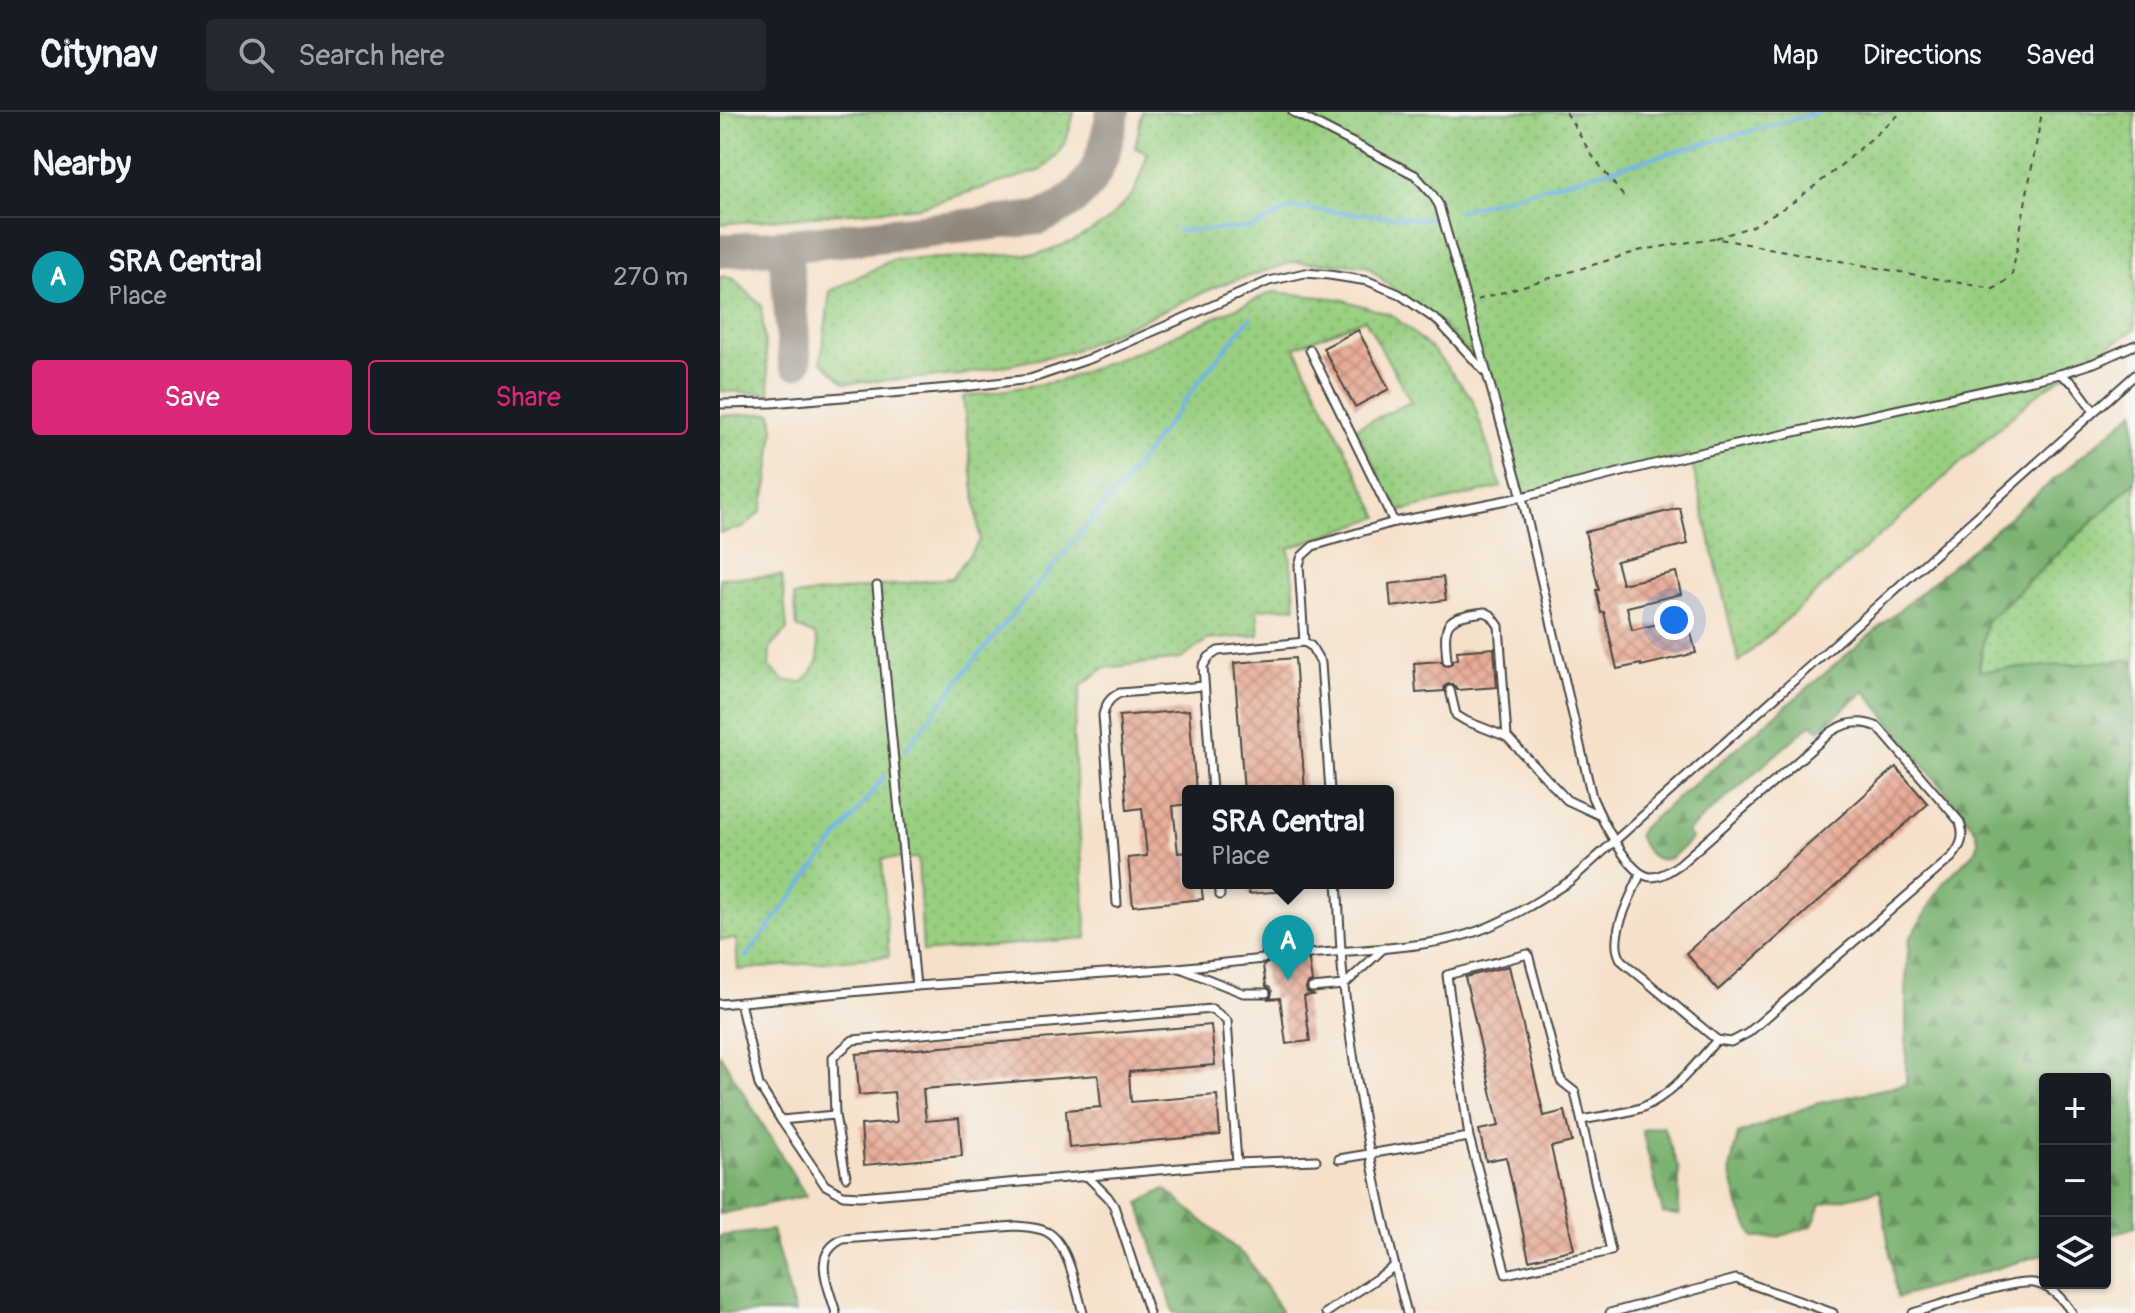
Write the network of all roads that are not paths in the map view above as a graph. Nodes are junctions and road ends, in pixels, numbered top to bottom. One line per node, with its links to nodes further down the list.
1 (1293, 112): 4 (lane)
2 (2135, 345): 5 (lane)
3 (1310, 350): 10 (lane)
4 (1486, 373): 7 (lane); 9 (lane)
5 (2060, 374): 8 (lane); 9 (lane)
6 (2135, 375): 8 (lane)
7 (720, 404)
8 (2094, 411): 20 (lane)
9 (1522, 497): 10 (lane); 19 (lane)
10 (1394, 522): 12 (lane)
11 (877, 586): 32 (lane)
12 (1304, 642): 14 (lane); 18 (lane)
13 (1447, 660): 16 (lane)
14 (1204, 686): 17 (lane); 25 (lane)
15 (1450, 690): 16 (lane)
16 (1507, 737): 19 (lane)
17 (1212, 785)
18 (1330, 785)
19 (1599, 815): 20 (lane)
20 (1613, 841): 21 (lane); 26 (lane)
21 (1640, 875): 37 (lane); 37 (lane)
22 (1220, 889): 24 (lane)
23 (1337, 889): 27 (lane)
24 (1220, 895)
25 (1117, 903)
26 (1386, 947): 27 (lane); 31 (lane)
27 (1342, 951): 28 (lane); 31 (lane)
28 (1309, 954)
29 (1263, 959): 30 (lane)
30 (1178, 968): 32 (lane); 34 (lane)
31 (1344, 985): 33 (lane); 42 (lane)
32 (916, 986): 35 (lane)
33 (1312, 988)
34 (1266, 993)
35 (740, 1002): 36 (lane); 39 (lane)
36 (720, 1004)
37 (1717, 1040): 40 (lane)
38 (835, 1115): 39 (lane); 45 (lane); 47 (lane)
39 (781, 1120): 46 (lane)
40 (1582, 1120): 41 (lane); 41 (lane)
41 (1469, 1137): 42 (lane)
42 (1369, 1154): 43 (lane); 48 (lane)
43 (1339, 1159)
44 (1316, 1160): 45 (lane)
45 (1237, 1163): 46 (lane)
46 (1087, 1176): 51 (lane)
47 (846, 1177)
48 (1395, 1266): 52 (lane); 53 (lane)
49 (836, 1313): 50 (lane)
50 (1083, 1313)
51 (1149, 1313)
52 (1326, 1313)
53 (1407, 1313)
54 (1610, 1313): 55 (lane)
55 (1833, 1313)
56 (1913, 1313): 57 (lane)
57 (2072, 1313)

